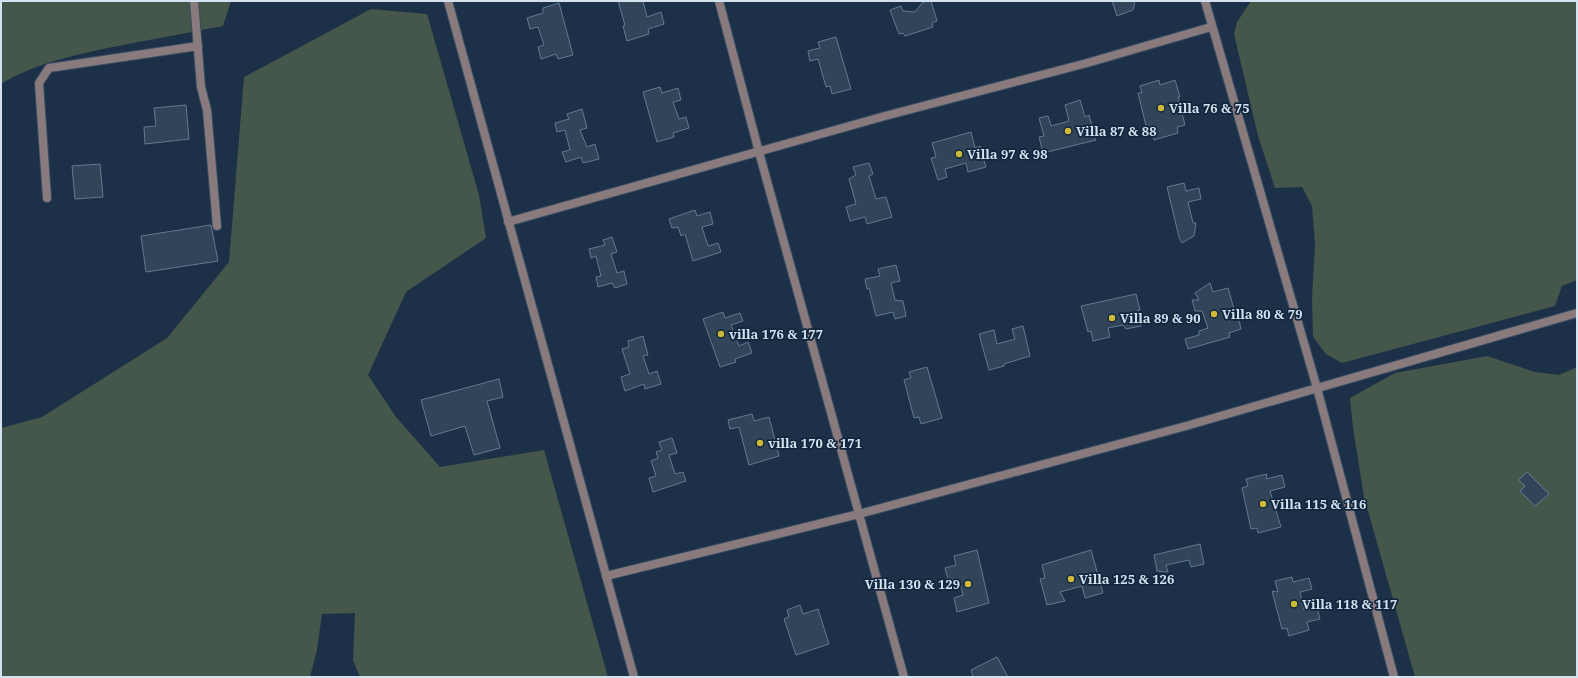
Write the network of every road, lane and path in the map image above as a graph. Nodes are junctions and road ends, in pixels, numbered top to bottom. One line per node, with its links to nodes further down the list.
1 (194, 1): 6 (street)
2 (448, 1): 9 (street)
3 (719, 1): 7 (street)
4 (1205, 1): 5 (street)
5 (1211, 27): 7 (street); 12 (street)
6 (198, 46): 8 (street); 10 (street)
7 (759, 152): 9 (street); 13 (street)
8 (47, 198)
9 (508, 222): 14 (street)
10 (217, 226)
11 (1577, 314): 12 (street)
12 (1317, 388): 13 (street); 17 (street)
13 (859, 514): 14 (street); 16 (street)
14 (606, 576): 15 (street)
15 (634, 677)
16 (904, 677)
17 (1394, 677)

